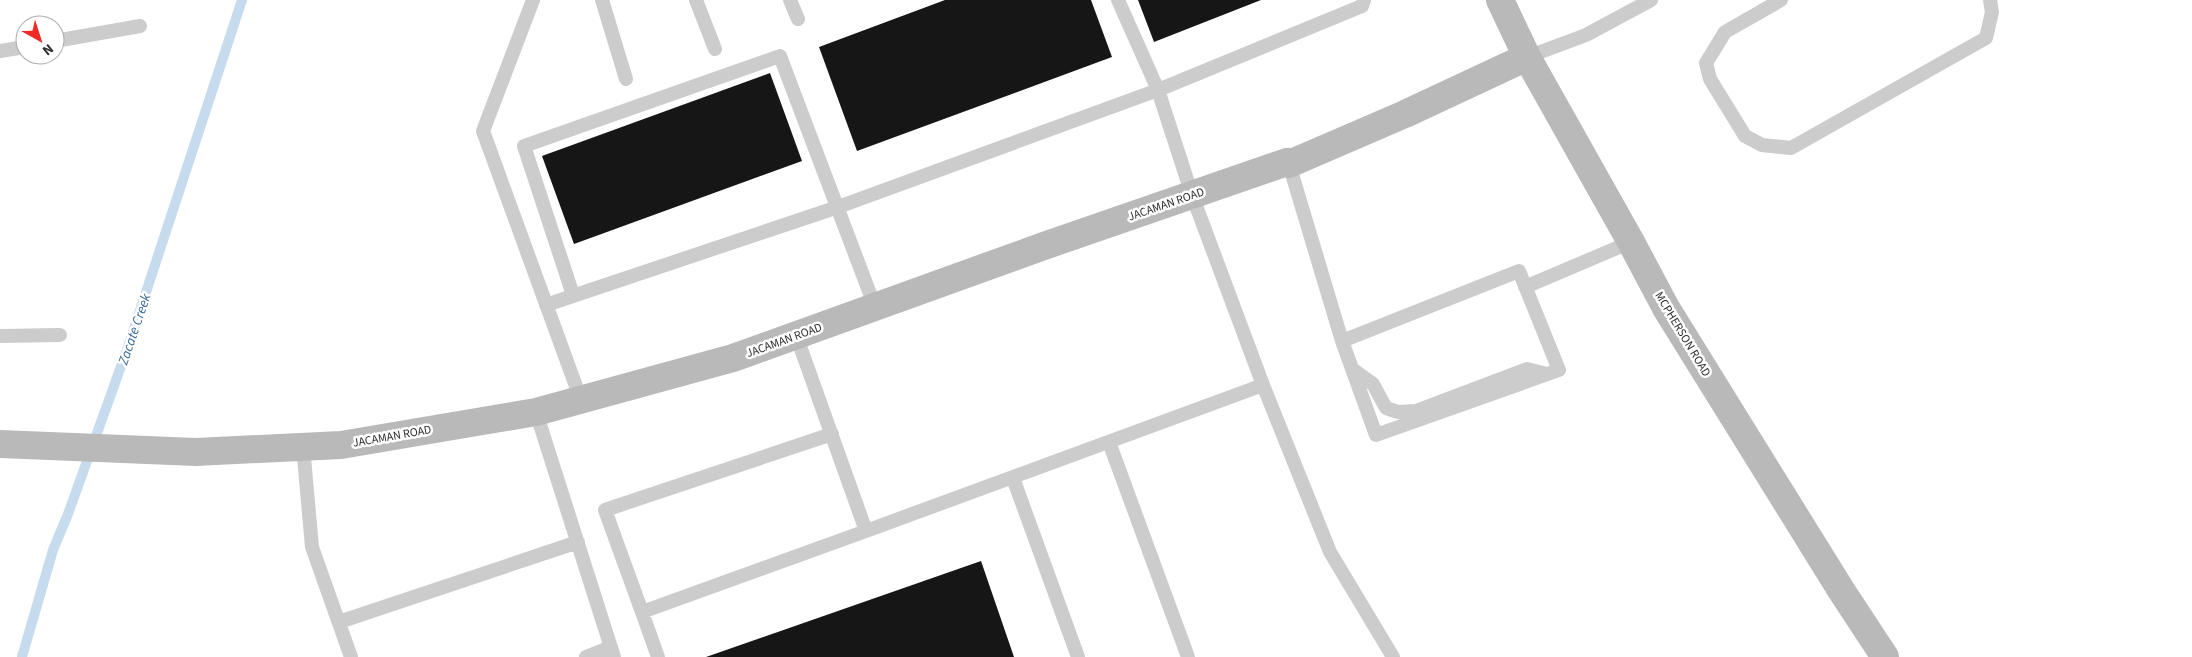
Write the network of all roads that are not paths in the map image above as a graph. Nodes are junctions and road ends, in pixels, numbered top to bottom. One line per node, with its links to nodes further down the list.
1 (533, 0): 26 (lane)
2 (602, 0): 18 (lane)
3 (696, 0): 15 (lane)
4 (790, 0): 11 (lane)
5 (1118, 0): 19 (lane)
6 (1364, 0): 19 (lane)
7 (1500, 0): 17 (main road, MCPHERSON ROAD)
8 (1651, 0): 17 (lane)
9 (1781, 0): 10 (lane)
10 (1990, 0)
11 (798, 19)
12 (140, 26): 13 (lane)
13 (65, 39)
14 (15, 49): 16 (lane)
15 (715, 49)
16 (0, 51)
17 (1527, 57): 20 (main road, JACAMAN ROAD); 23 (main road, MCPHERSON ROAD)
18 (626, 79)
19 (1158, 90): 21 (lane); 22 (lane)
20 (1289, 164): 21 (main road, JACAMAN ROAD); 31 (lane)
21 (1192, 195): 27 (main road, JACAMAN ROAD); 34 (lane)
22 (838, 206): 25 (lane); 25 (lane); 27 (lane)
23 (1632, 242): 24 (lane); 53 (main road, MCPHERSON ROAD)
24 (1525, 287): 31 (lane); 33 (lane)
25 (573, 295): 26 (lane)
26 (546, 305): 35 (lane)
27 (875, 307): 29 (main road, JACAMAN ROAD)
28 (60, 335): 30 (lane)
29 (796, 335): 35 (main road, JACAMAN ROAD); 37 (lane)
30 (0, 336)
31 (1342, 341): 32 (lane)
32 (1352, 369): 33 (lane); 33 (lane)
33 (1547, 374)
34 (1263, 385): 38 (lane); 52 (lane)
35 (581, 400): 36 (main road, JACAMAN ROAD)
36 (536, 412): 40 (main road, JACAMAN ROAD); 43 (lane)
37 (832, 434): 42 (lane); 44 (lane)
38 (1109, 442): 41 (lane); 51 (lane)
39 (0, 444): 40 (main road, JACAMAN ROAD)
40 (303, 446): 45 (lane)
41 (1013, 478): 42 (lane); 50 (lane)
42 (866, 531): 44 (lane)
43 (578, 542): 45 (lane); 46 (lane)
44 (642, 612): 49 (lane)
45 (339, 622): 47 (lane)
46 (613, 652): 48 (lane)
47 (351, 657)
48 (586, 657)
49 (658, 657)
50 (1078, 657)
51 (1188, 657)
52 (1393, 657)
53 (1885, 657)

